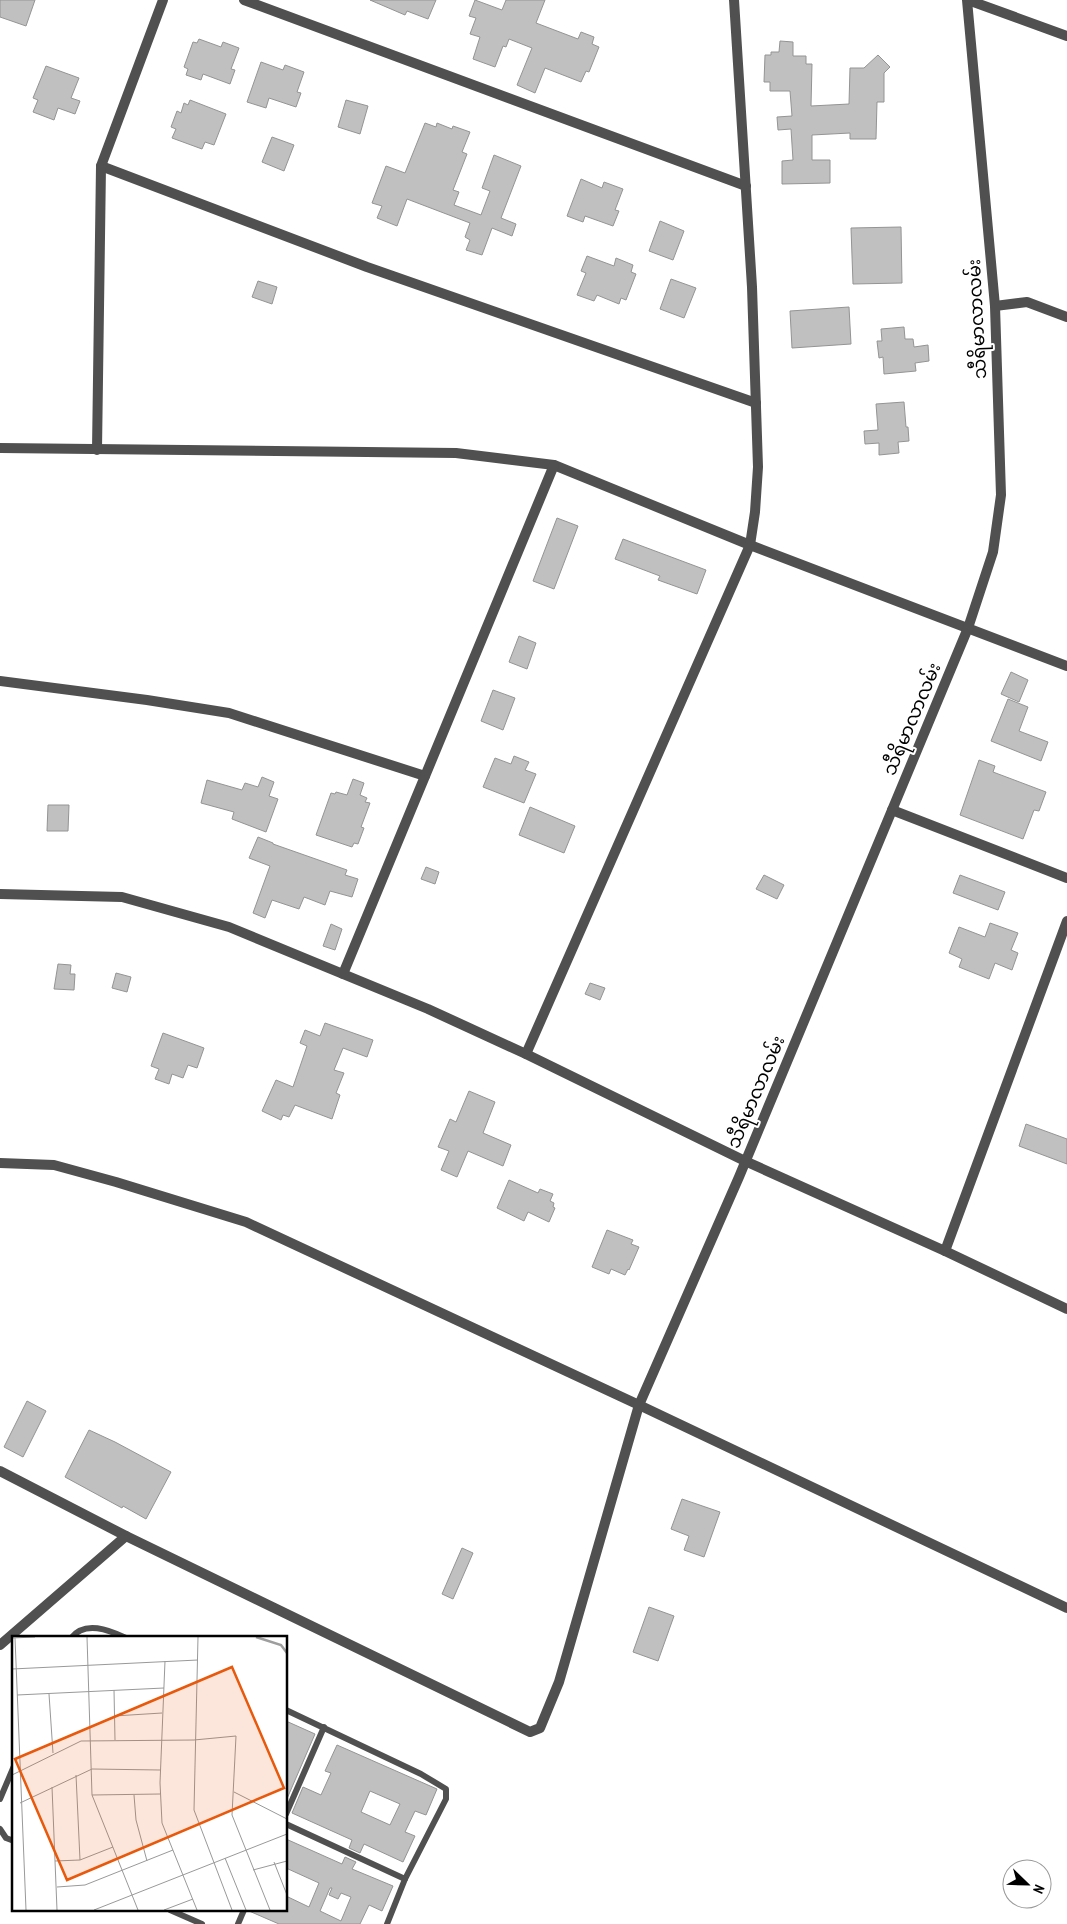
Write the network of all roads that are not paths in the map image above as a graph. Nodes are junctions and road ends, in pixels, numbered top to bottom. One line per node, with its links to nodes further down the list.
1 (163, 0): 6 (street)
2 (244, 0): 7 (street)
3 (734, 0): 7 (street)
4 (967, 0): 5 (street); 8 (street, သီရိမာလာလမ်း)
5 (1067, 36)
6 (101, 166): 10 (street); 12 (street)
7 (746, 186): 10 (street)
8 (995, 306): 9 (street); 15 (street, သီရိမာလာလမ်း)
9 (1067, 317)
10 (756, 403): 14 (street)
11 (0, 448): 12 (street)
12 (97, 450): 13 (street)
13 (554, 464): 14 (street); 18 (street)
14 (750, 545): 15 (street); 24 (street)
15 (968, 628): 16 (street); 19 (street, သီရိမာလာလမ်း)
16 (1067, 666)
17 (0, 681): 18 (street)
18 (425, 776): 23 (street)
19 (892, 810): 20 (street); 25 (street, သီရိမာလာလမ်း)
20 (1067, 878)
21 (0, 894): 23 (street)
22 (1067, 921): 27 (street)
23 (343, 974): 24 (street)
24 (526, 1054): 25 (street)
25 (745, 1161): 27 (street); 29 (street, သီရိမာလာလမ်း)
26 (0, 1163): 29 (street)
27 (945, 1251): 28 (street)
28 (1067, 1310)
29 (640, 1406): 31 (street, သီရိမာလာလမ်း); 32 (street)
30 (0, 1471): 31 (street, သီရိမာလာလမ်း)
31 (126, 1536): 35 (street)
32 (1067, 1608)
33 (74, 1636): 34 (lane)
34 (122, 1636)
35 (0, 1645)
36 (288, 1711): 37 (lane)
37 (324, 1727): 40 (lane); 44 (lane)
38 (12, 1771): 39 (lane)
39 (0, 1800)
40 (288, 1809)
41 (288, 1825): 44 (lane)
42 (0, 1829): 43 (lane)
43 (12, 1840)
44 (406, 1878): 49 (lane)
45 (175, 1912): 47 (lane)
46 (243, 1912): 48 (lane)
47 (202, 1924)
48 (238, 1924)
49 (387, 1924)

